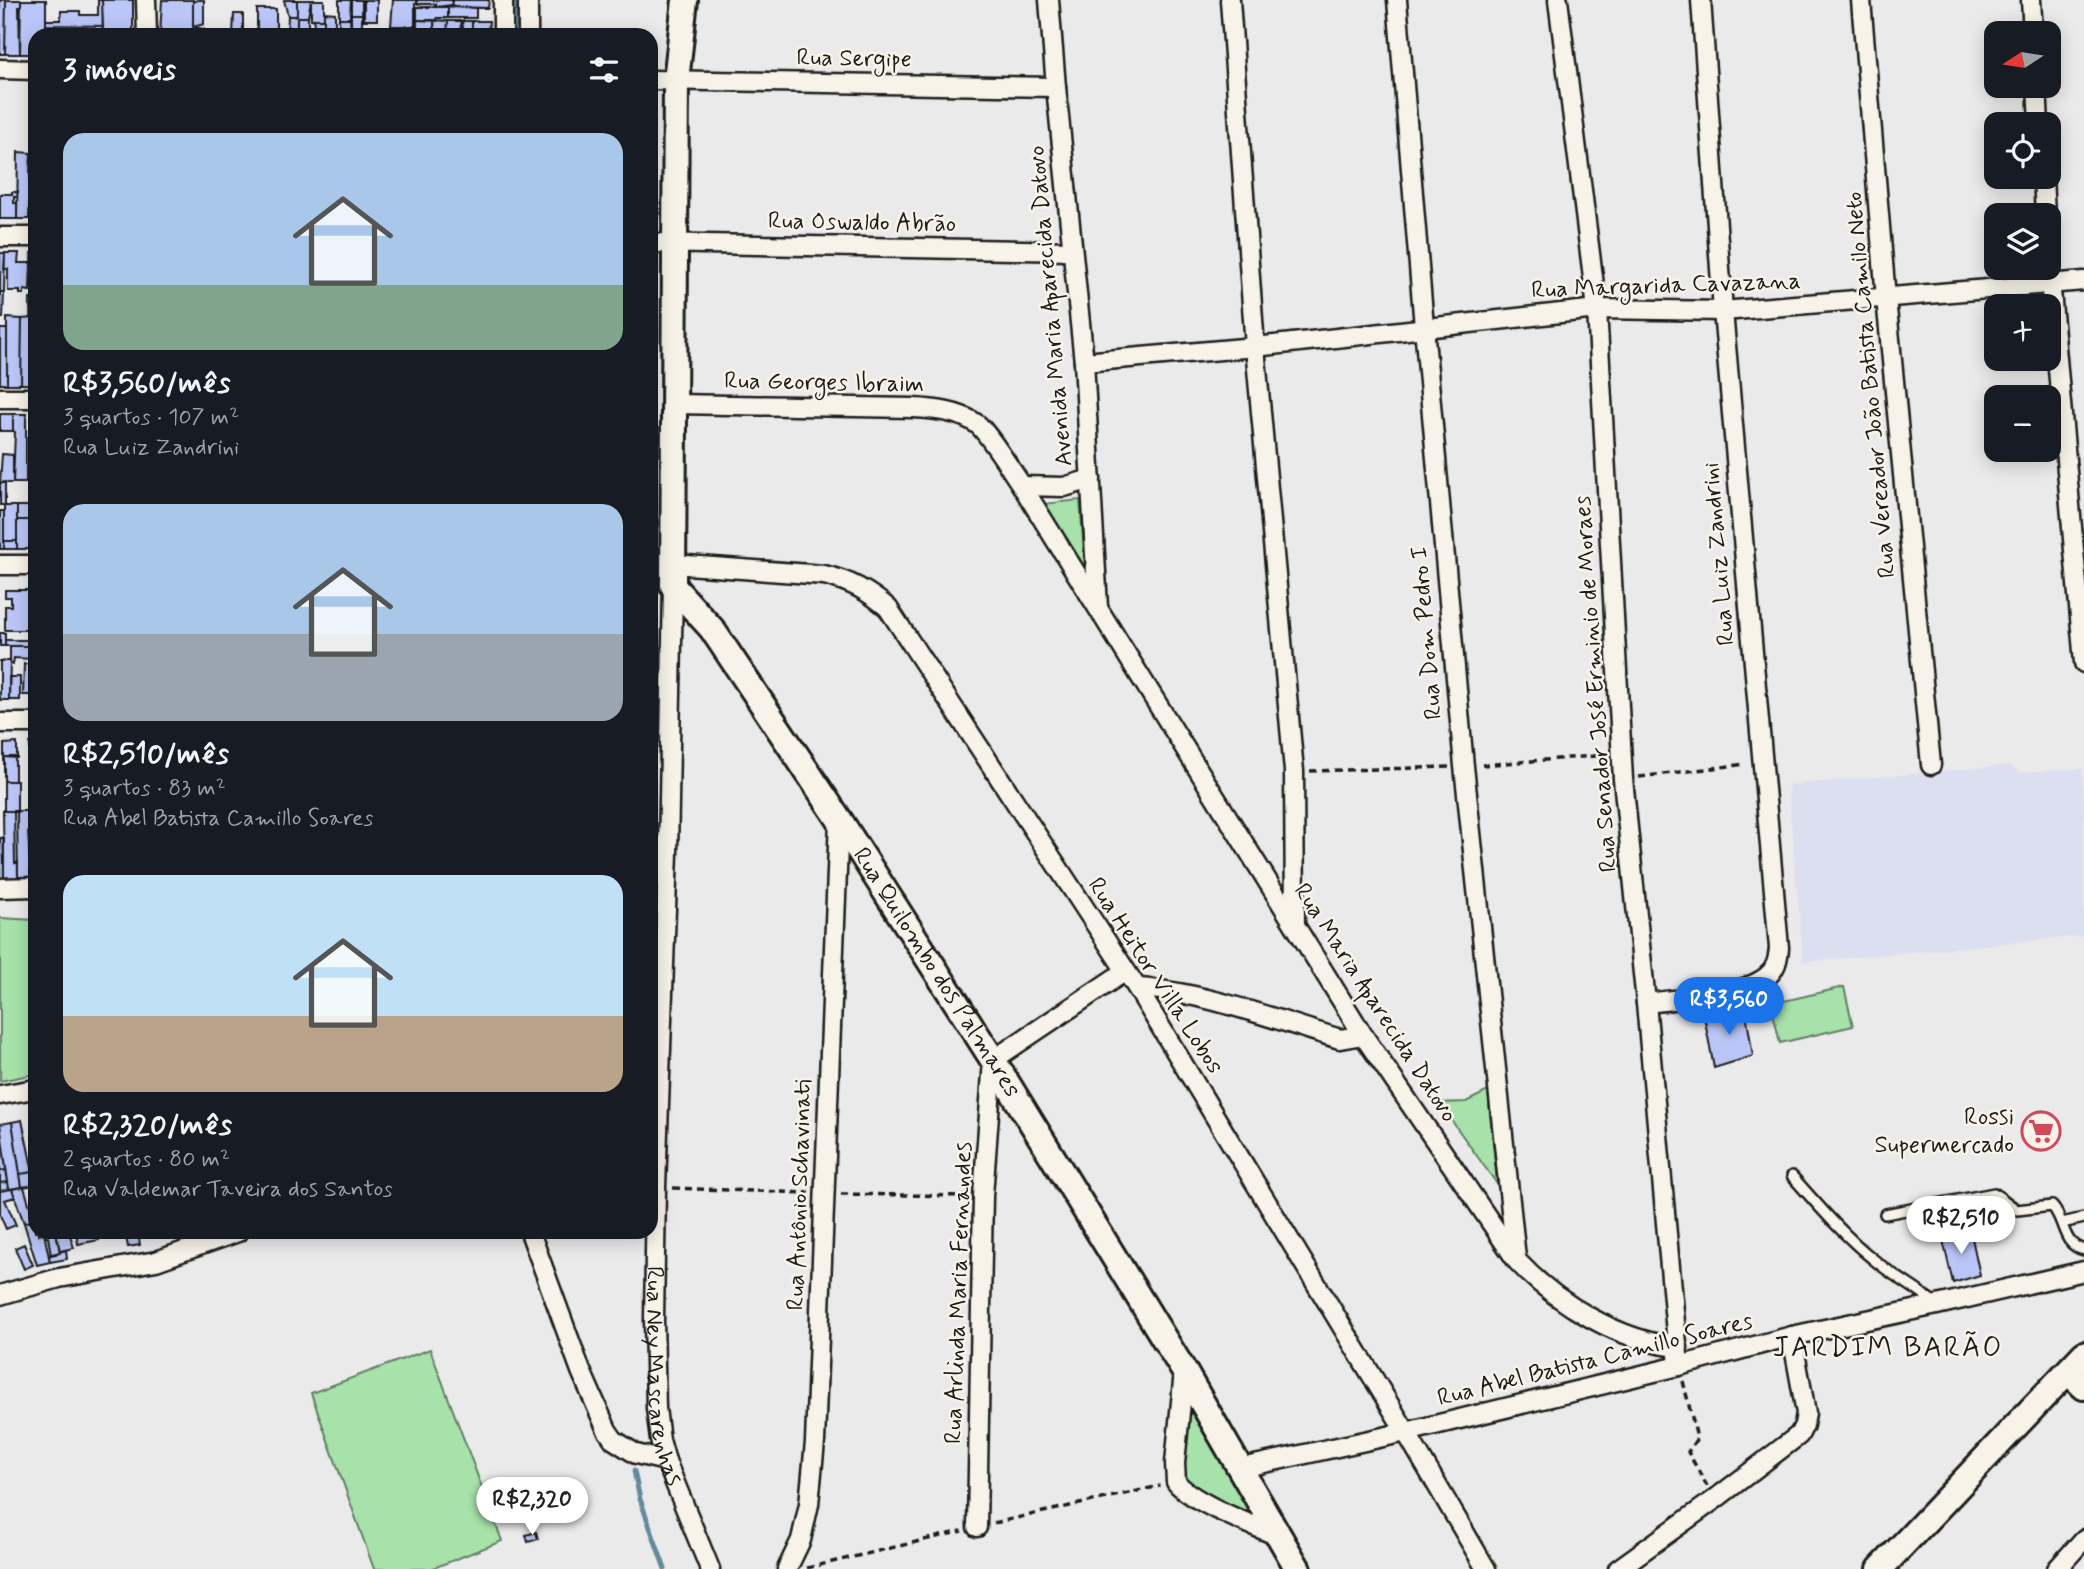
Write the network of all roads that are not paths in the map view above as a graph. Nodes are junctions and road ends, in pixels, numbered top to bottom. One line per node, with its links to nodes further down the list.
1 (146, 0): 13 (street)
2 (503, 0): 14 (street)
3 (528, 0): 15 (street)
4 (685, 0): 19 (street, Rua Ney Mascarenhas)
5 (1049, 0): 20 (street, Avenida Maria Aparecida Datovo)
6 (1230, 0): 33 (street)
7 (1398, 0): 32 (street, Rua Dom Pedro I)
8 (1558, 0): 30 (street, Rua Senador José Erminio de Moraes)
9 (1701, 0): 31 (street, Rua Luiz Zandrini)
10 (1861, 0): 29 (street, Rua Vereador João Batista Camilo Neto)
11 (2031, 0): 12 (street)
12 (2033, 21)
13 (147, 28)
14 (503, 28)
15 (528, 28)
16 (0, 69): 17 (street)
17 (28, 70)
18 (658, 80): 19 (street, Rua Sergipe)
19 (676, 81): 20 (street, Rua Sergipe); 23 (street, Rua Ney Mascarenhas)
20 (1056, 87): 24 (street, Avenida Maria Aparecida Datovo)
21 (0, 236): 22 (street)
22 (28, 237)
23 (663, 244): 24 (street, Rua Oswaldo Abrão); 37 (street, Rua Ney Mascarenhas)
24 (1072, 251): 34 (street, Avenida Maria Aparecida Datovo)
25 (2061, 277): 28 (street, Rua Margarida Cavazana)
26 (2014, 280): 29 (street, Rua Margarida Cavazana)
27 (2049, 280): 44 (street)
28 (2084, 281)
29 (1886, 298): 31 (street, Rua Margarida Cavazana); 47 (street, Rua Vereador João Batista Camilo Neto)
30 (1597, 309): 31 (street, Rua Margarida Cavazana); 32 (street, Rua Margarida Cavazana); 55 (street, Rua Senador José Erminio de Moraes)
31 (1723, 311): 55 (street, Rua Luiz Zandrini)
32 (1424, 327): 33 (street, Rua Margarida Cavazana); 71 (street, Rua Dom Pedro I)
33 (1255, 347): 34 (street, Rua Margarida Cavazana); 52 (street)
34 (1084, 362): 38 (street, Avenida Maria Aparecida Datovo)
35 (0, 398): 36 (street)
36 (28, 398)
37 (674, 404): 39 (street, Rua Georges Ibraim); 42 (street, Rua Ney Mascarenhas)
38 (1091, 479): 39 (street); 43 (street, Avenida Maria Aparecida Datovo)
39 (1022, 486): 43 (street, Rua Georges Ibraim)
40 (0, 565): 41 (street)
41 (28, 565)
42 (673, 575): 48 (street, Rua Quilombo dos Palmares); 49 (street, Rua Ney Mascarenhas); 53 (street, Rua Heitor Villa Lobos)
43 (1098, 608): 52 (street, Rua Maria Aparecida Datovo)
44 (2084, 663)
45 (0, 723): 46 (street)
46 (28, 723)
47 (1931, 765)
48 (839, 819): 58 (street, Rua Quilombo dos Palmares); 87 (street, Rua Antônio Schavinati)
49 (660, 853): 56 (street, Rua Ney Mascarenhas)
50 (28, 887): 51 (street)
51 (0, 888)
52 (1295, 926): 57 (street, Rua Maria Aparecida Datovo)
53 (1124, 972): 54 (street, Rua Heitor Villa Lobos); 58 (street)
54 (1137, 988): 57 (street); 80 (street, Rua Heitor Villa Lobos)
55 (1646, 1003): 76 (street, Rua Senador José Erminio de Moraes)
56 (658, 1020)
57 (1363, 1035): 71 (street, Rua Maria Aparecida Datovo)
58 (993, 1059): 78 (street, Rua Quilombo dos Palmares); 83 (street, Rua Arlinda Maria Fernandes)
59 (28, 1090): 60 (street)
60 (0, 1095)
61 (1792, 1176): 74 (lane)
62 (1885, 1214): 64 (lane)
63 (2084, 1218): 64 (lane)
64 (2062, 1223): 69 (lane)
65 (217, 1239): 73 (street)
66 (532, 1239): 70 (street)
67 (540, 1239): 70 (street)
68 (655, 1239): 81 (street, Rua Ney Mascarenhas)
69 (2084, 1250)
70 (537, 1253): 81 (street)
71 (1517, 1261): 76 (street, Rua Maria Aparecida Datovo)
72 (2084, 1271): 74 (street, Rua Abel Batista Camillo Soares)
73 (0, 1295)
74 (1937, 1306): 75 (street, Rua Abel Batista Camillo Soares)
75 (1792, 1336): 77 (street, Rua Abel Batista Camillo Soares); 90 (street)
76 (1678, 1347): 77 (street, Rua Senador José Erminio de Moraes)
77 (1679, 1366): 80 (street, Rua Abel Batista Camillo Soares)
78 (1184, 1371): 82 (street, Rua Quilombo dos Palmares); 84 (street)
79 (2079, 1371): 91 (street)
80 (1406, 1432): 82 (street, Rua Abel Batista Camillo Soares); 89 (street, Rua Heitor Villa Lobos)
81 (666, 1461): 86 (street, Rua Ney Mascarenhas)
82 (1241, 1468): 84 (street, Rua Quilombo dos Palmares)
83 (977, 1527)
84 (1282, 1538): 88 (street, Rua Quilombo dos Palmares)
85 (2084, 1539): 92 (street)
86 (710, 1569)
87 (787, 1569)
88 (1298, 1569)
89 (1486, 1569)
90 (1618, 1569)
91 (1880, 1569)
92 (2057, 1569)

